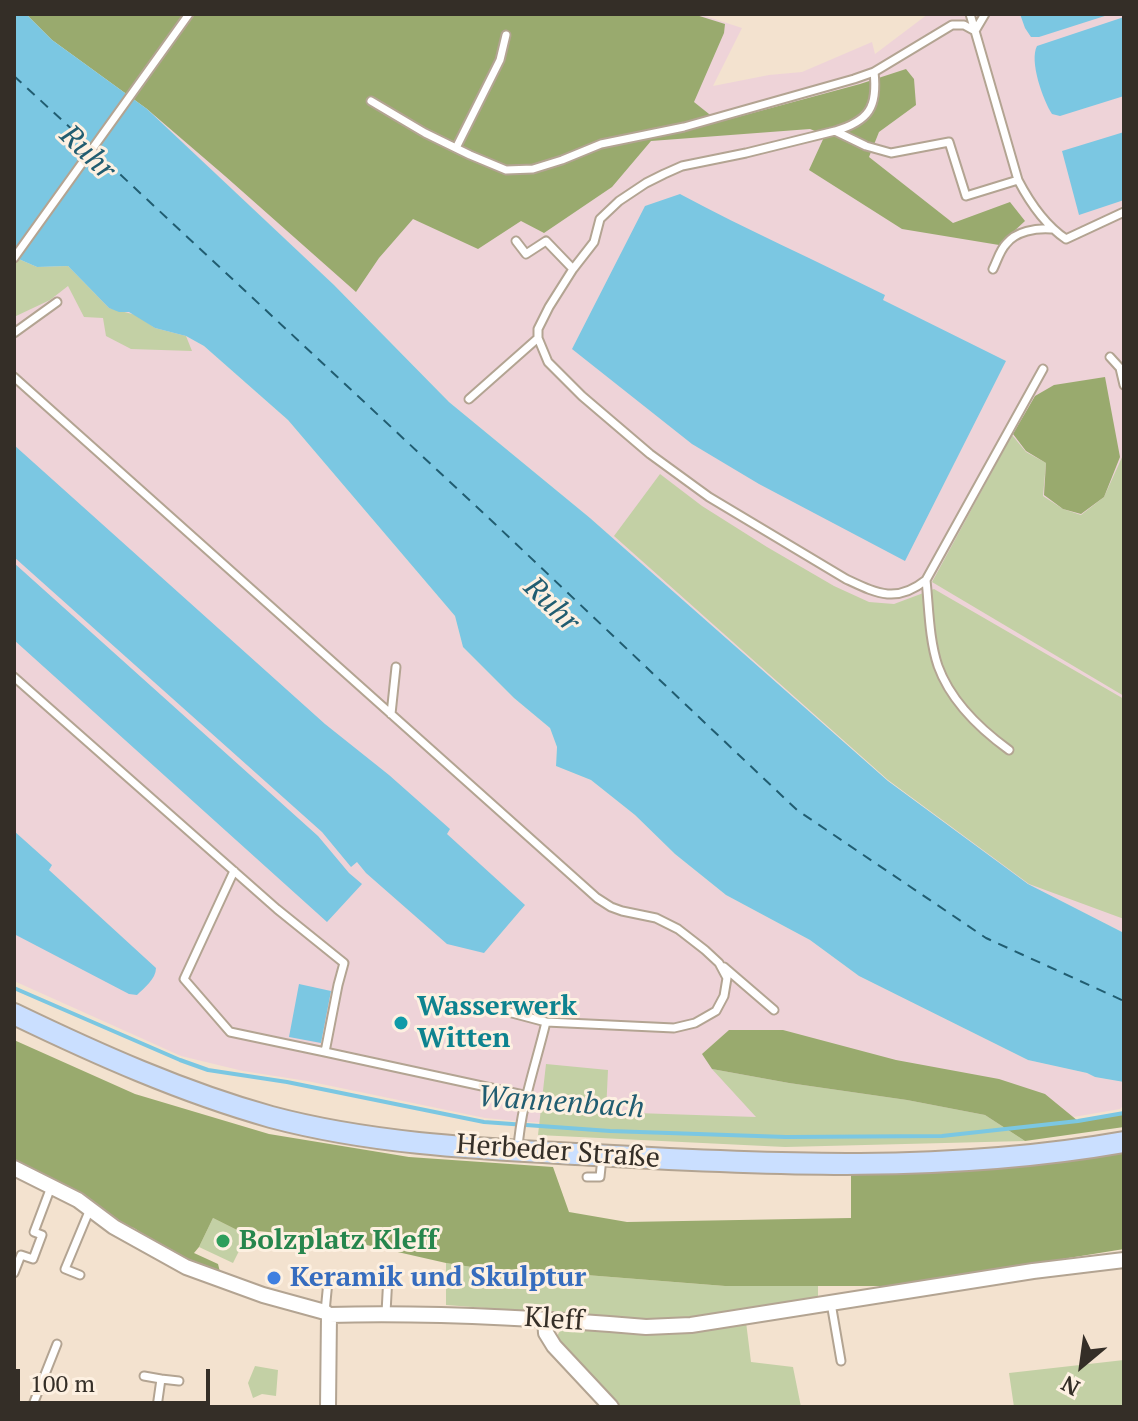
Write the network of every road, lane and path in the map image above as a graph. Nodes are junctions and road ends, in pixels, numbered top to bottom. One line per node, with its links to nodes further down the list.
1 (189, 14): 14 (lane)
2 (970, 14): 4 (lane)
3 (985, 14): 4 (lane)
4 (975, 31): 6 (lane); 10 (lane)
5 (506, 35): 9 (lane)
6 (874, 72): 8 (lane); 9 (lane)
7 (371, 101): 9 (lane)
8 (835, 131): 10 (lane); 15 (lane)
9 (456, 148)
10 (1018, 180): 12 (lane)
11 (1124, 212): 12 (lane)
12 (1051, 229): 16 (lane)
13 (516, 241): 15 (lane)
14 (14, 258)
15 (573, 269): 19 (lane)
16 (993, 269)
17 (57, 302): 18 (lane)
18 (14, 333)
19 (538, 338): 24 (lane); 25 (lane)
20 (1110, 357): 23 (lane)
21 (1043, 369): 25 (lane)
22 (14, 377): 28 (lane)
23 (1124, 385)
24 (469, 399)
25 (926, 580): 29 (lane)
26 (396, 667): 28 (lane)
27 (14, 677): 30 (lane)
28 (391, 714): 31 (lane)
29 (1009, 750)
30 (234, 871): 36 (lane); 36 (lane)
31 (719, 963): 33 (lane); 35 (lane)
32 (482, 1005): 35 (lane)
33 (774, 1010)
34 (14, 1014): 39 (main road, Herbeder Straße)
35 (546, 1022): 37 (lane)
36 (325, 1052): 37 (lane)
37 (528, 1096): 39 (lane)
38 (1124, 1142): 40 (main road, Herbeder Straße)
39 (518, 1151): 40 (main road, Herbeder Straße)
40 (603, 1156): 42 (lane)
41 (14, 1168): 43 (street, Kleff)
42 (587, 1177)
43 (51, 1187): 44 (street, Kleff); 46 (lane)
44 (90, 1209): 47 (lane); 52 (street, Kleff)
45 (1124, 1260): 50 (street, Kleff)
46 (14, 1273)
47 (80, 1275)
48 (388, 1275): 51 (lane)
49 (328, 1281): 52 (lane)
50 (831, 1303): 53 (street, Kleff); 55 (lane)
51 (386, 1313): 52 (street, Kleff); 53 (street, Kleff)
52 (327, 1314): 61 (street)
53 (545, 1319): 62 (street)
54 (57, 1344): 59 (lane)
55 (841, 1361)
56 (144, 1376): 57 (lane)
57 (161, 1379): 58 (lane); 60 (lane)
58 (179, 1381)
59 (32, 1407)
60 (157, 1407)
61 (328, 1407)
62 (611, 1407)

